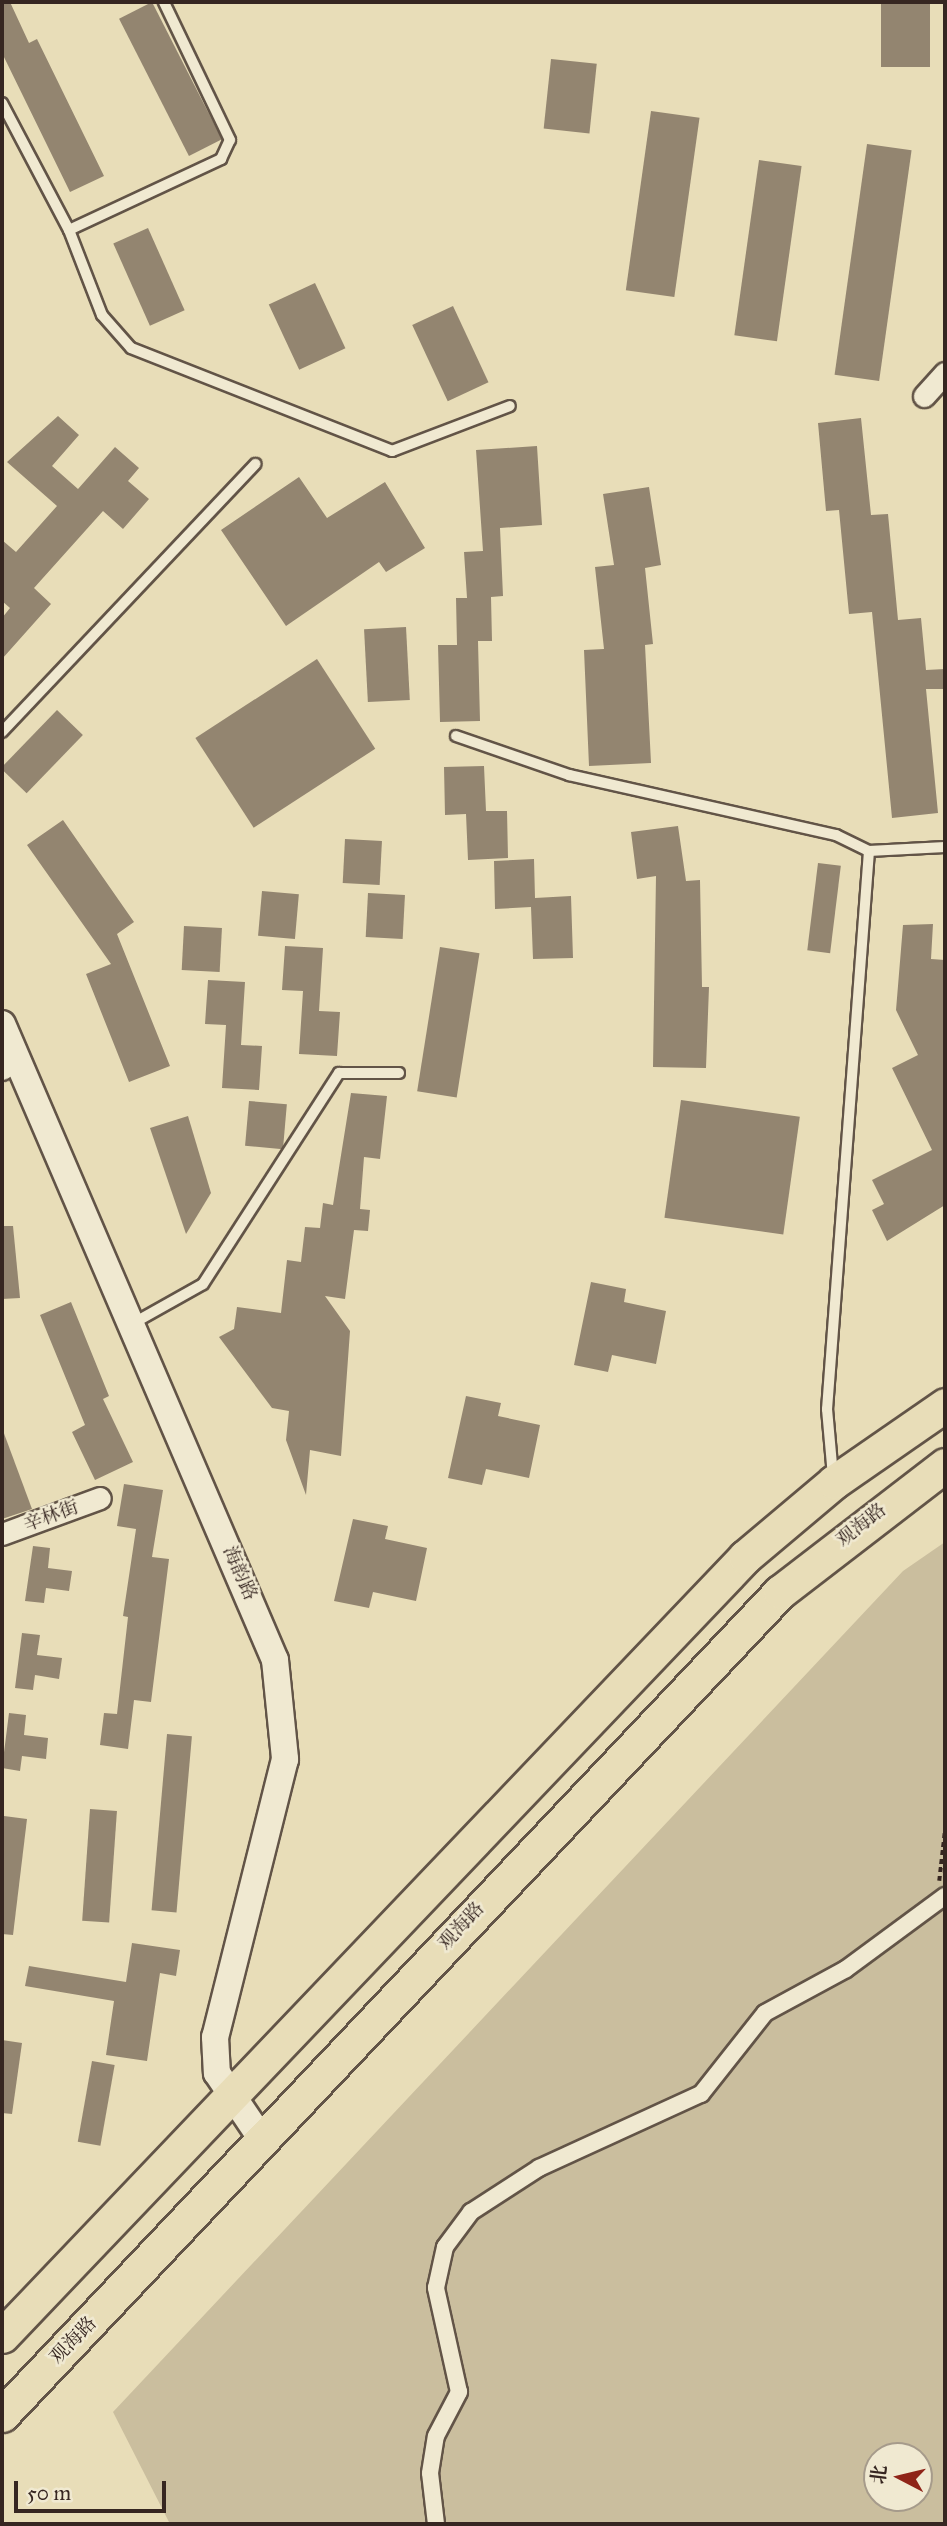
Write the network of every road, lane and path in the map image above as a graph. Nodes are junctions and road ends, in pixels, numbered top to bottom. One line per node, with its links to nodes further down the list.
1 (164, 2): 3 (lane)
2 (2, 103): 3 (lane)
3 (69, 230): 6 (lane)
4 (945, 373): 5 (street)
5 (924, 396)
6 (510, 406)
7 (255, 464): 8 (lane)
8 (2, 732)
9 (456, 736): 11 (lane)
10 (945, 847): 11 (lane)
11 (869, 851): 18 (lane)
12 (2, 1024): 13 (street, 海韵路)
13 (10, 1064): 15 (street, 海韵路)
14 (399, 1073): 15 (lane)
15 (132, 1324): 23 (street, 海韵路)
16 (945, 1405): 18 (main road)
17 (945, 1465): 24 (main road, 观海路)
18 (834, 1482): 23 (main road)
19 (100, 1498): 20 (street, 辛林街)
20 (2, 1534)
21 (945, 1828): 22 (path)
22 (942, 1898): 27 (street)
23 (232, 2100): 24 (street, 海韵路); 25 (main road)
24 (263, 2141): 26 (main road, 观海路)
25 (2, 2336)
26 (2, 2415)
27 (436, 2524)

